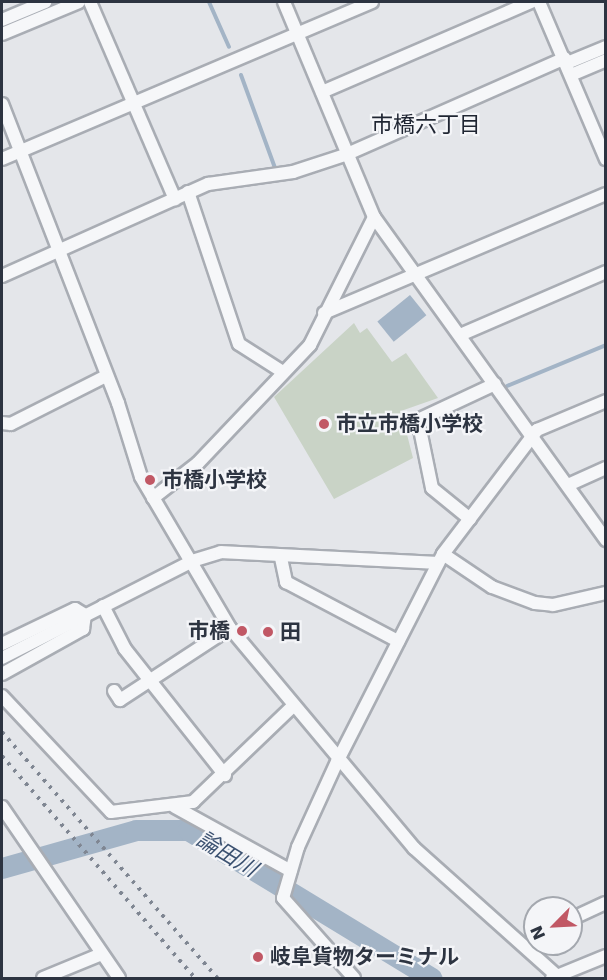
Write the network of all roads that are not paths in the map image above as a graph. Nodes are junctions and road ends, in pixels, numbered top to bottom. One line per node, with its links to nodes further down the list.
1 (45, 2): 8 (street)
2 (79, 2): 10 (street)
3 (90, 2): 15 (street)
4 (284, 2): 9 (street)
5 (372, 2): 9 (street)
6 (531, 2): 14 (street)
7 (539, 2): 13 (street)
8 (2, 20)
9 (297, 33): 14 (street); 15 (street)
10 (2, 34)
11 (606, 47): 13 (street)
12 (606, 60): 13 (street)
13 (568, 65): 18 (street); 20 (street)
14 (322, 92): 18 (street)
15 (132, 102): 17 (street); 23 (street)
16 (2, 104): 17 (street)
17 (20, 153): 19 (street); 25 (street)
18 (345, 155): 21 (street); 24 (street)
19 (2, 159)
20 (606, 159)
21 (188, 192): 23 (street); 31 (street)
22 (606, 194): 27 (street)
23 (175, 199): 25 (street)
24 (374, 217): 27 (street); 29 (street)
25 (59, 252): 28 (street); 32 (street)
26 (606, 272): 30 (street)
27 (417, 275): 29 (street); 30 (street)
28 (2, 276)
29 (324, 313): 31 (street)
30 (460, 335): 33 (street)
31 (283, 372): 39 (street)
32 (106, 376): 35 (street); 39 (street)
33 (495, 384): 36 (street); 40 (street)
34 (606, 401): 36 (street)
35 (2, 423)
36 (533, 436): 38 (street); 40 (street)
37 (606, 468): 38 (street)
38 (568, 485): 41 (street)
39 (153, 498): 44 (street)
40 (470, 519): 43 (street)
41 (606, 540)
42 (282, 558): 43 (street); 44 (street); 49 (street)
43 (441, 558): 45 (street); 49 (street)
44 (192, 561): 46 (street); 48 (street)
45 (606, 593)
46 (103, 606): 47 (street); 53 (street)
47 (85, 615): 50 (street); 51 (street); 52 (street)
48 (230, 628): 53 (street); 56 (street)
49 (398, 641): 57 (street)
50 (2, 644)
51 (2, 658)
52 (2, 674)
53 (149, 680): 54 (street); 58 (street)
54 (114, 691)
55 (2, 696): 60 (street)
56 (292, 706): 57 (street); 58 (street)
57 (337, 762): 61 (street); 64 (street)
58 (225, 775): 60 (street)
59 (2, 807): 65 (street)
60 (175, 807): 61 (street)
61 (291, 871): 70 (street)
62 (606, 903): 63 (street)
63 (583, 914)
64 (521, 941): 67 (street)
65 (99, 955): 68 (street); 69 (street)
66 (606, 956): 67 (street)
67 (554, 977)
68 (43, 978)
69 (119, 978)
70 (354, 978)

